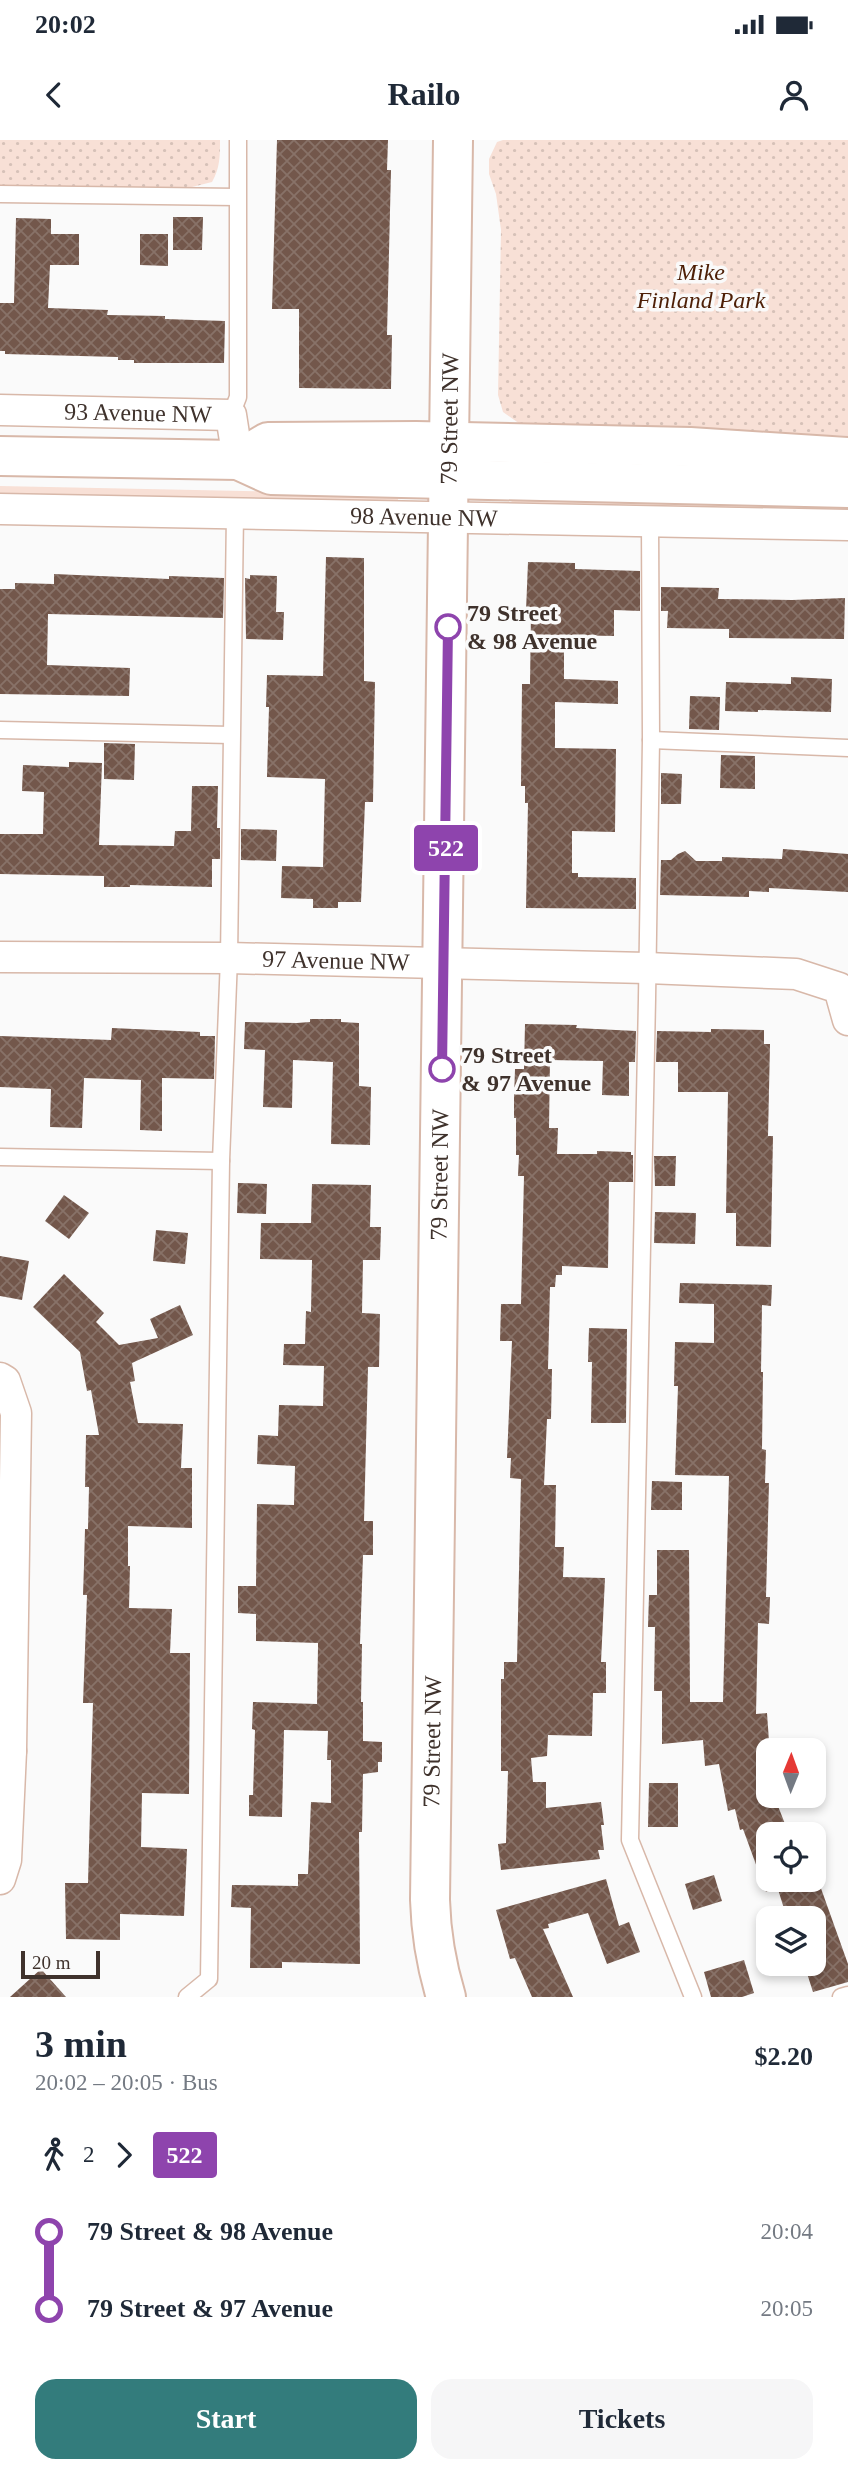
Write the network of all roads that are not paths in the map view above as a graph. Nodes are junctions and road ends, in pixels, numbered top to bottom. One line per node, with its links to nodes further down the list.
1 (238, 140): 4 (lane)
2 (453, 140): 7 (street, 79 Street NW)
3 (0, 194): 4 (lane)
4 (237, 197): 6 (lane)
5 (0, 410): 6 (street, 93 Avenue NW)
6 (231, 415): 10 (street, 93 Avenue NW)
7 (450, 441): 9 (street); 10 (street); 11 (street, 79 Street NW)
8 (0, 456): 10 (street, 98 Avenue NW)
9 (848, 457)
10 (238, 460): 11 (street, 98 Avenue NW)
11 (450, 479): 12 (street, 98 Avenue NW); 15 (street, 79 Street NW)
12 (848, 488)
13 (0, 509): 14 (street, 98 Avenue NW)
14 (235, 513): 15 (street, 98 Avenue NW); 19 (lane)
15 (450, 517): 16 (street, 98 Avenue NW); 24 (street, 79 Street NW)
16 (650, 522): 17 (street, 98 Avenue NW); 20 (lane)
17 (848, 525)
18 (0, 730): 19 (lane)
19 (231, 734): 23 (lane)
20 (650, 740): 21 (lane); 25 (lane)
21 (848, 748)
22 (0, 957): 23 (street, 97 Avenue NW)
23 (229, 958): 24 (street, 97 Avenue NW); 28 (lane)
24 (444, 963): 25 (street, 97 Avenue NW); 34 (street, 79 Street NW)
25 (646, 968): 26 (street, 97 Avenue NW); 35 (lane)
26 (848, 1020)
27 (0, 1157): 28 (lane)
28 (221, 1161): 33 (lane)
29 (0, 1378): 30 (street)
30 (6, 1748): 31 (street)
31 (0, 1879)
32 (848, 1995): 36 (lane)
33 (187, 1997)
34 (446, 1997)
35 (694, 1997)
36 (841, 1997)

